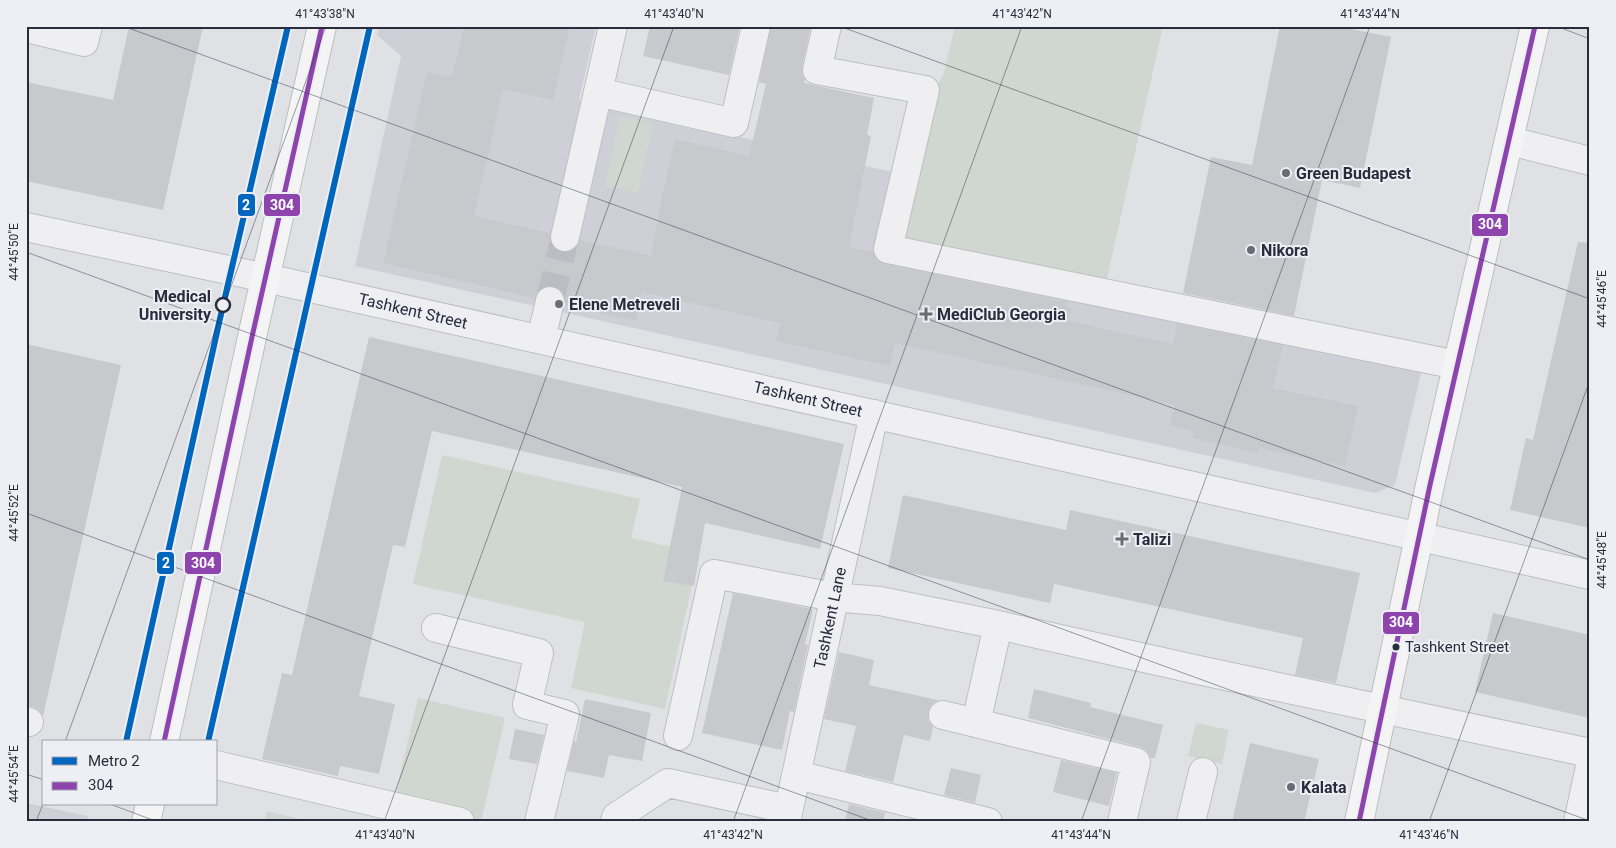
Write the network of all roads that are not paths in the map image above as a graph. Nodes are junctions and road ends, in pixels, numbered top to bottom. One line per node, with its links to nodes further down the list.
1 (88, 26): 7 (street)
2 (322, 26): 13 (main road)
3 (613, 26): 8 (street)
4 (756, 26): 8 (street)
5 (827, 26): 16 (street)
6 (1536, 26): 9 (main road)
7 (26, 28)
8 (598, 92): 12 (street)
9 (1510, 141): 10 (street); 16 (main road)
10 (1590, 161)
11 (26, 228): 13 (street, Tashkent Street)
12 (565, 237)
13 (266, 278): 15 (street, Tashkent Street); 27 (main road)
14 (550, 301): 15 (street)
15 (541, 340): 17 (street, Tashkent Street)
16 (1457, 365): 18 (main road)
17 (874, 414): 18 (street, Tashkent Street); 20 (street, Tashkent Lane)
18 (1420, 536): 19 (street, Tashkent Street); 23 (main road)
19 (1590, 575)
20 (834, 597): 21 (street); 26 (street); 32 (street, Tashkent Lane)
21 (998, 626): 23 (street); 25 (street)
22 (436, 628): 37 (street)
23 (1383, 709): 28 (street); 42 (main road)
24 (943, 715): 25 (street)
25 (976, 723): 40 (street)
26 (678, 736)
27 (164, 740)
28 (1590, 753)
29 (218, 765): 36 (street)
30 (1590, 767): 43 (street)
31 (1202, 772): 41 (street)
32 (797, 775): 34 (street, Tashkent Lane); 39 (street)
33 (150, 806): 35 (main road)
34 (787, 816): 38 (street)
35 (146, 822)
36 (460, 822)
37 (539, 822)
38 (615, 822)
39 (988, 822)
40 (1122, 822)
41 (1191, 822)
42 (1359, 822)
43 (1578, 822)

